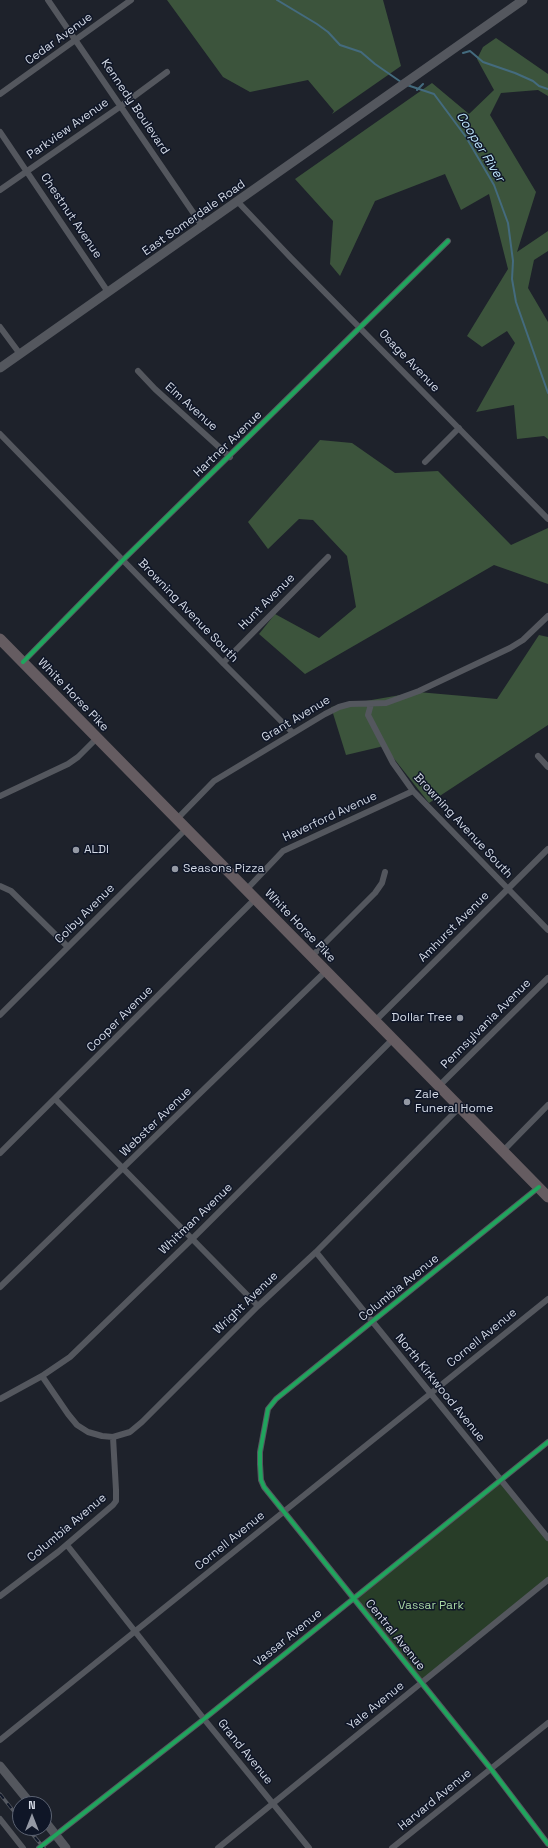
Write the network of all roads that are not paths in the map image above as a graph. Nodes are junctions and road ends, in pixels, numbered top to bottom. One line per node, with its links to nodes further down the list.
1 (48, 0): 4 (street, Kennedy Boulevard)
2 (131, 0): 4 (street, Cedar Avenue)
3 (523, 0): 11 (main road, East Somerdale Road)
4 (76, 40): 6 (street, Cedar Avenue); 7 (street, Kennedy Boulevard)
5 (167, 72): 7 (street, Parkview Avenue)
6 (0, 94)
7 (121, 106): 9 (street, Parkview Avenue); 12 (street, Kennedy Boulevard)
8 (0, 132): 9 (street, Chestnut Avenue)
9 (27, 171): 10 (street, Parkview Avenue); 14 (street, Chestnut Avenue)
10 (0, 190)
11 (238, 202): 12 (main road, East Somerdale Road); 16 (street, Osage Avenue)
12 (203, 227): 14 (main road, East Somerdale Road)
13 (448, 242): 16 (street, Hartner Avenue)
14 (108, 292): 17 (main road, East Somerdale Road)
15 (0, 326): 17 (street)
16 (361, 328): 20 (street, Osage Avenue); 22 (street, Hartner Avenue)
17 (20, 354): 18 (main road, East Somerdale Road)
18 (0, 368)
19 (138, 371): 22 (street, Elm Avenue)
20 (459, 428): 23 (street); 24 (street, Osage Avenue)
21 (0, 434): 26 (street, Browning Avenue South)
22 (230, 457): 26 (street, Hartner Avenue)
23 (425, 462)
24 (548, 519)
25 (328, 557): 31 (street, Hunt Avenue)
26 (124, 560): 30 (street, Hartner Avenue); 31 (street, Browning Avenue South)
27 (548, 616): 32 (street, Grant Avenue)
28 (0, 639): 29 (highway, White Horse Pike)
29 (5, 650): 30 (highway, White Horse Pike)
30 (23, 662): 34 (highway, White Horse Pike)
31 (223, 663): 33 (street, Browning Avenue South)
32 (371, 704): 33 (street, Grant Avenue); 37 (street, Browning Avenue South)
33 (293, 733): 39 (street, Grant Avenue)
34 (97, 738): 38 (street); 39 (highway, White Horse Pike)
35 (538, 756): 36 (street)
36 (548, 767)
37 (413, 791): 44 (street, Browning Avenue South); 45 (street, Haverford Avenue)
38 (0, 796)
39 (177, 820): 40 (highway, White Horse Pike)
40 (186, 829): 45 (highway, White Horse Pike); 48 (street, Colby Avenue)
41 (548, 849): 44 (street, Amhurst Avenue)
42 (385, 872): 49 (street)
43 (1, 886): 48 (street)
44 (508, 889): 47 (street, Browning Avenue South); 53 (street, Amhurst Avenue)
45 (246, 890): 46 (highway, White Horse Pike)
46 (255, 899): 49 (highway, White Horse Pike); 56 (street, Cooper Avenue)
47 (548, 930)
48 (68, 947): 52 (street, Colby Avenue)
49 (311, 957): 50 (highway, White Horse Pike)
50 (326, 971): 53 (highway, White Horse Pike); 61 (street, Webster Avenue)
51 (548, 978): 55 (street, Pennsylvania Avenue)
52 (0, 1015)
53 (375, 1021): 54 (highway, White Horse Pike)
54 (393, 1038): 55 (highway, White Horse Pike); 64 (street, Whitman Avenue)
55 (439, 1086): 58 (highway, White Horse Pike)
56 (55, 1099): 60 (street, Cooper Avenue); 61 (street)
57 (548, 1105): 59 (street)
58 (460, 1108): 59 (highway, White Horse Pike); 65 (street, Wright Avenue)
59 (503, 1151): 62 (highway, White Horse Pike)
60 (0, 1153)
61 (124, 1168): 64 (street); 66 (street, Webster Avenue)
62 (539, 1187): 63 (highway, White Horse Pike); 69 (street, Columbia Avenue)
63 (548, 1196)
64 (192, 1239): 68 (street); 70 (street, Whitman Avenue)
65 (316, 1252): 68 (street, Wright Avenue); 69 (street, North Kirkwood Avenue)
66 (0, 1287)
67 (548, 1299): 71 (street, Cornell Avenue)
68 (258, 1306): 74 (street, Wright Avenue)
69 (372, 1322): 71 (street, North Kirkwood Avenue); 73 (street, Columbia Avenue)
70 (42, 1376): 72 (street, Whitman Avenue); 74 (street, Wright Avenue)
71 (430, 1394): 76 (street, North Kirkwood Avenue); 77 (street, Cornell Avenue)
72 (0, 1400)
73 (272, 1405): 77 (street, Central Avenue)
74 (113, 1437): 79 (street, Columbia Avenue)
75 (548, 1442): 76 (street, Vassar Avenue)
76 (501, 1480): 78 (street, North Kirkwood Avenue); 82 (street, Vassar Avenue)
77 (284, 1512): 82 (street, Central Avenue); 83 (street, Cornell Avenue)
78 (548, 1538)
79 (67, 1545): 81 (street, Columbia Avenue); 83 (street, Grand Avenue)
80 (548, 1580): 84 (street, Yale Avenue)
81 (0, 1596)
82 (353, 1599): 84 (street, Central Avenue); 85 (street, Vassar Avenue)
83 (135, 1632): 85 (street, Grand Avenue); 87 (street, Cornell Avenue)
84 (422, 1683): 89 (street, Central Avenue); 91 (street, Yale Avenue)
85 (204, 1719): 91 (street, Grand Avenue); 94 (street, Vassar Avenue)
86 (548, 1723): 89 (street, Harvard Avenue)
87 (0, 1740)
88 (0, 1766): 90 (main road)
89 (491, 1769): 95 (street, Central Avenue); 101 (street, Harvard Avenue)
90 (24, 1796)
91 (273, 1804): 99 (street, Yale Avenue); 100 (street, Grand Avenue)
92 (0, 1819): 96 (street)
93 (52, 1830): 94 (main road)
94 (56, 1835): 97 (street, Vassar Avenue); 98 (main road)
95 (548, 1844)
96 (24, 1848)
97 (39, 1848)
98 (66, 1848)
99 (218, 1848)
100 (310, 1848)
101 (392, 1848)

